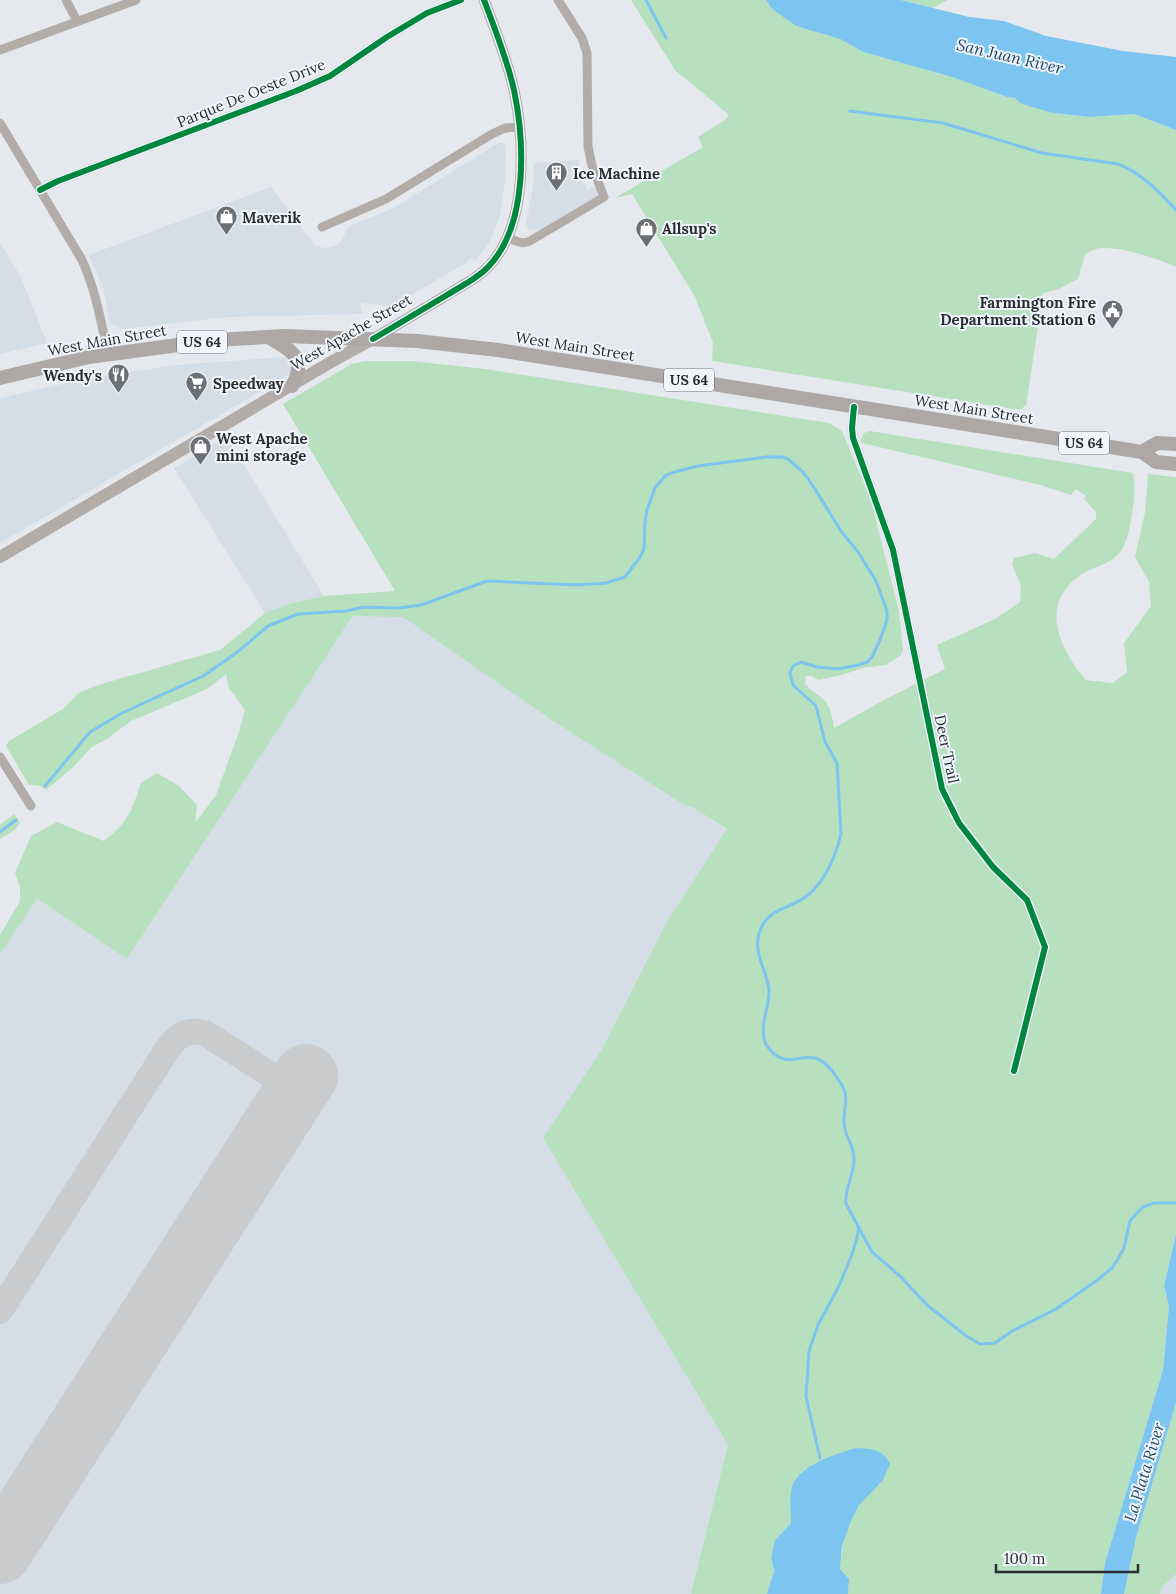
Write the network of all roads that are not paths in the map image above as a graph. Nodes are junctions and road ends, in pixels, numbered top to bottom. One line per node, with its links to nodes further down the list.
1 (66, 0): 6 (street)
2 (136, 0): 6 (street)
3 (461, 0): 10 (street, Parque De Oeste Drive)
4 (484, 0): 9 (street, West Apache Street)
5 (558, 0): 12 (street)
6 (77, 22): 7 (street)
7 (0, 50)
8 (0, 124): 10 (street)
9 (520, 127): 11 (street); 12 (street, West Apache Street)
10 (40, 190): 15 (street)
11 (322, 227)
12 (508, 238): 14 (street, West Apache Street)
13 (267, 337): 14 (highway, West Main Street / US 64); 15 (highway, West Main Street / US 64); 17 (highway)
14 (373, 339): 17 (main road, West Apache Street); 18 (highway, West Main Street / US 64)
15 (108, 354): 16 (highway, West Main Street / US 64)
16 (0, 378)
17 (292, 386): 22 (main road, West Apache Street)
18 (854, 407): 20 (highway, West Main Street / US 64); 25 (street, Deer Trail)
19 (1176, 444): 20 (highway, West Main Street / US 64)
20 (1142, 452): 21 (highway, West Main Street / US 64)
21 (1176, 464)
22 (0, 556)
23 (0, 757): 24 (street)
24 (31, 806)
25 (1014, 1071)

